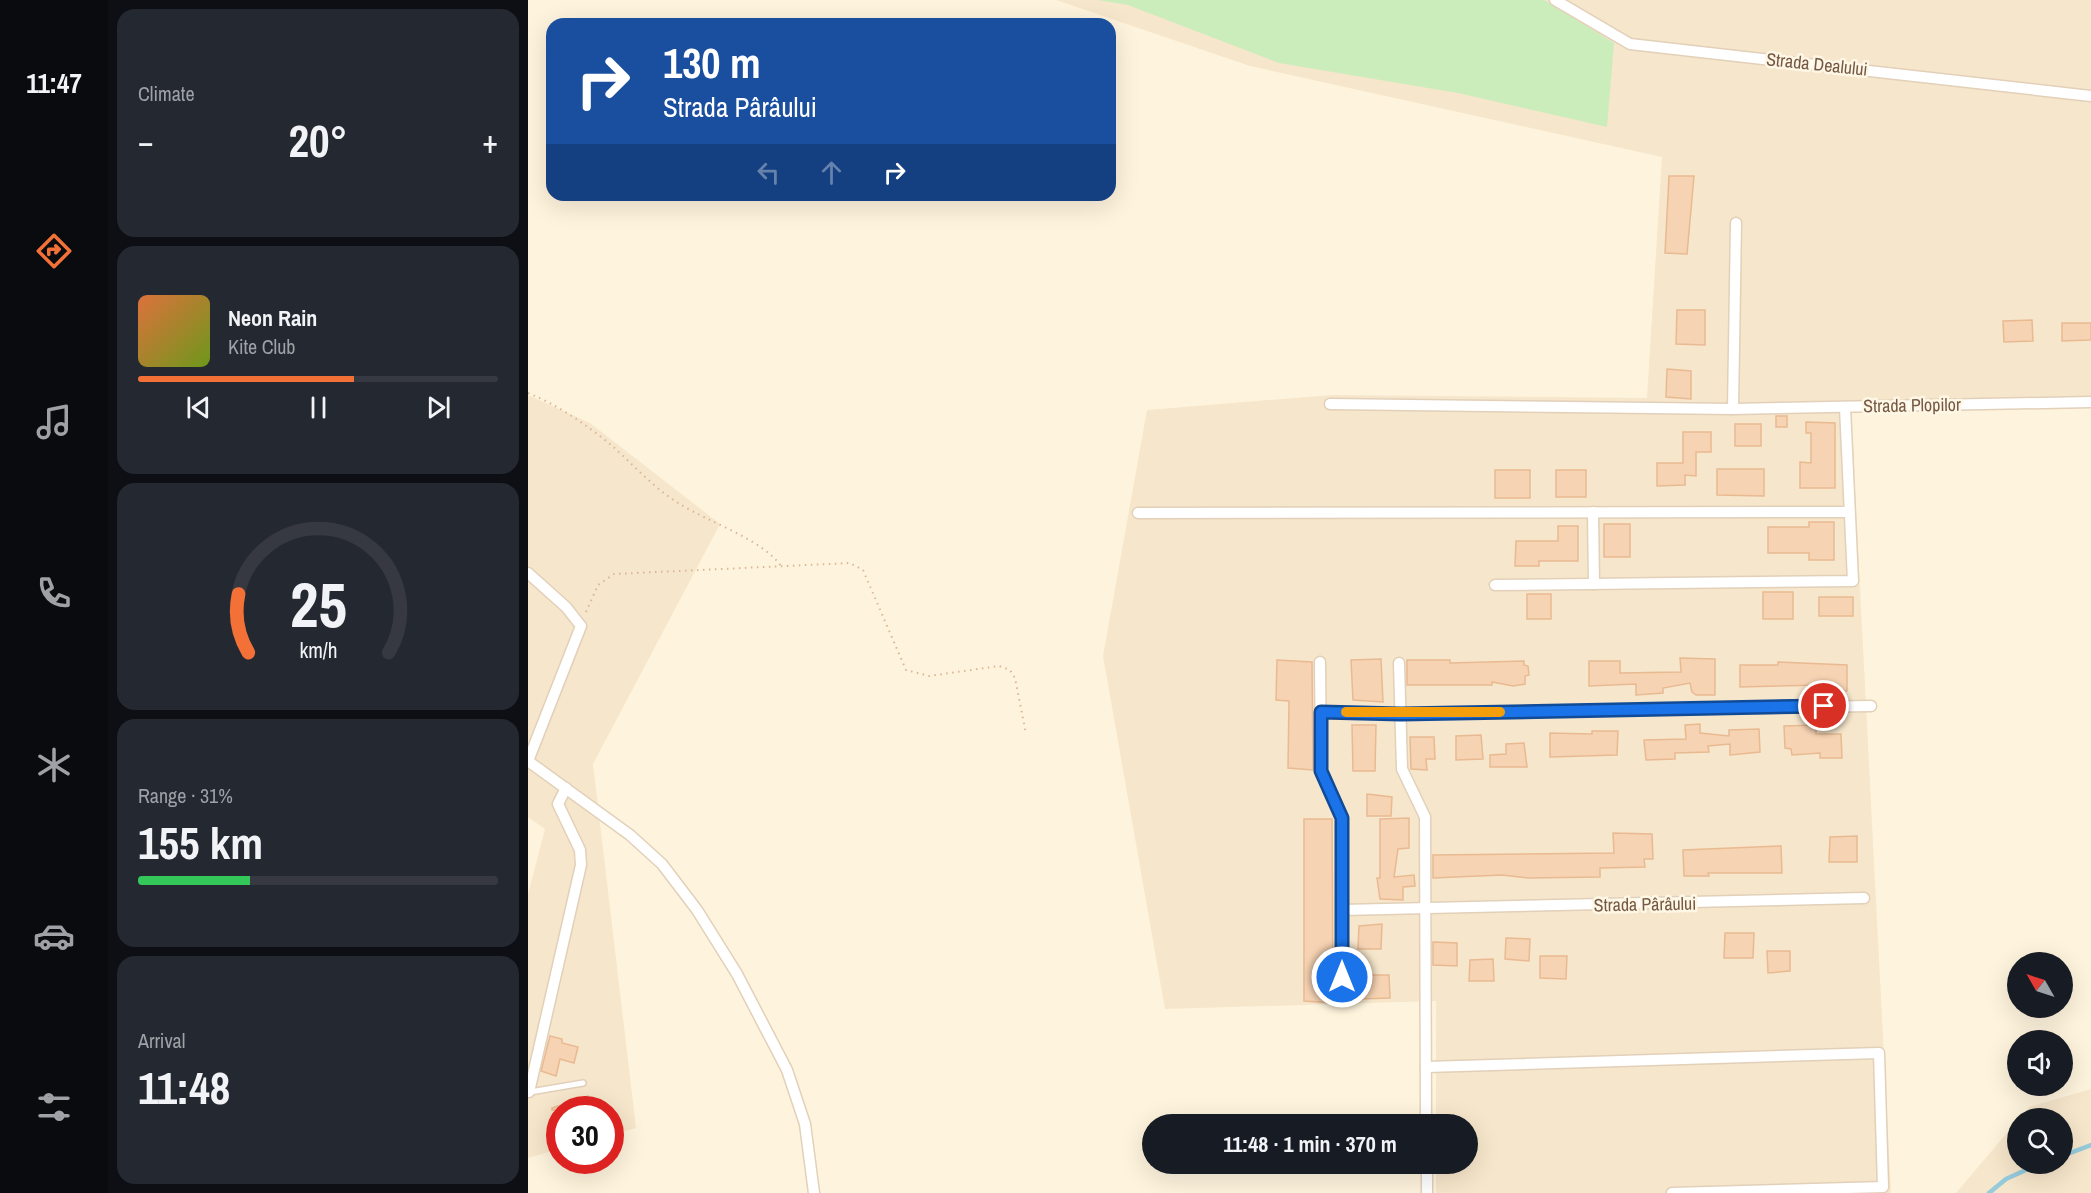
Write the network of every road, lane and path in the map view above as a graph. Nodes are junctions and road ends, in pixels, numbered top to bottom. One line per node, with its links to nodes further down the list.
1 (1555, 0): 2 (street, Strada Dealului)
2 (2091, 96)
3 (1736, 223): 8 (street)
4 (528, 393): 12 (path)
5 (2091, 402): 7 (street, Strada Plopilor)
6 (1330, 404): 8 (street, Strada Plopilor)
7 (1845, 407): 8 (street, Strada Plopilor); 10 (street)
8 (1733, 409)
9 (1593, 512): 10 (street); 11 (street); 14 (street)
10 (1850, 512): 14 (street)
11 (1138, 513)
12 (781, 566): 16 (path); 22 (path)
13 (528, 573): 16 (street)
14 (1594, 584): 15 (street)
15 (1495, 585)
16 (581, 626): 23 (street)
17 (1320, 662): 20 (street)
18 (1400, 663): 21 (street)
19 (1870, 706): 21 (street)
20 (1321, 712): 21 (street); 26 (street)
21 (1401, 714): 25 (street)
22 (1026, 734)
23 (566, 788): 30 (street); 33 (street)
24 (1864, 898): 25 (street, Strada Pârâului)
25 (1426, 909): 26 (street, Strada Pârâului); 28 (street)
26 (1342, 910): 27 (street)
27 (1342, 999)
28 (1426, 1067): 31 (street); 35 (street)
29 (583, 1083): 30 (lane)
30 (529, 1092)
31 (1426, 1114)
32 (1427, 1174): 34 (street)
33 (814, 1193)
34 (1427, 1193)
35 (1672, 1193)

